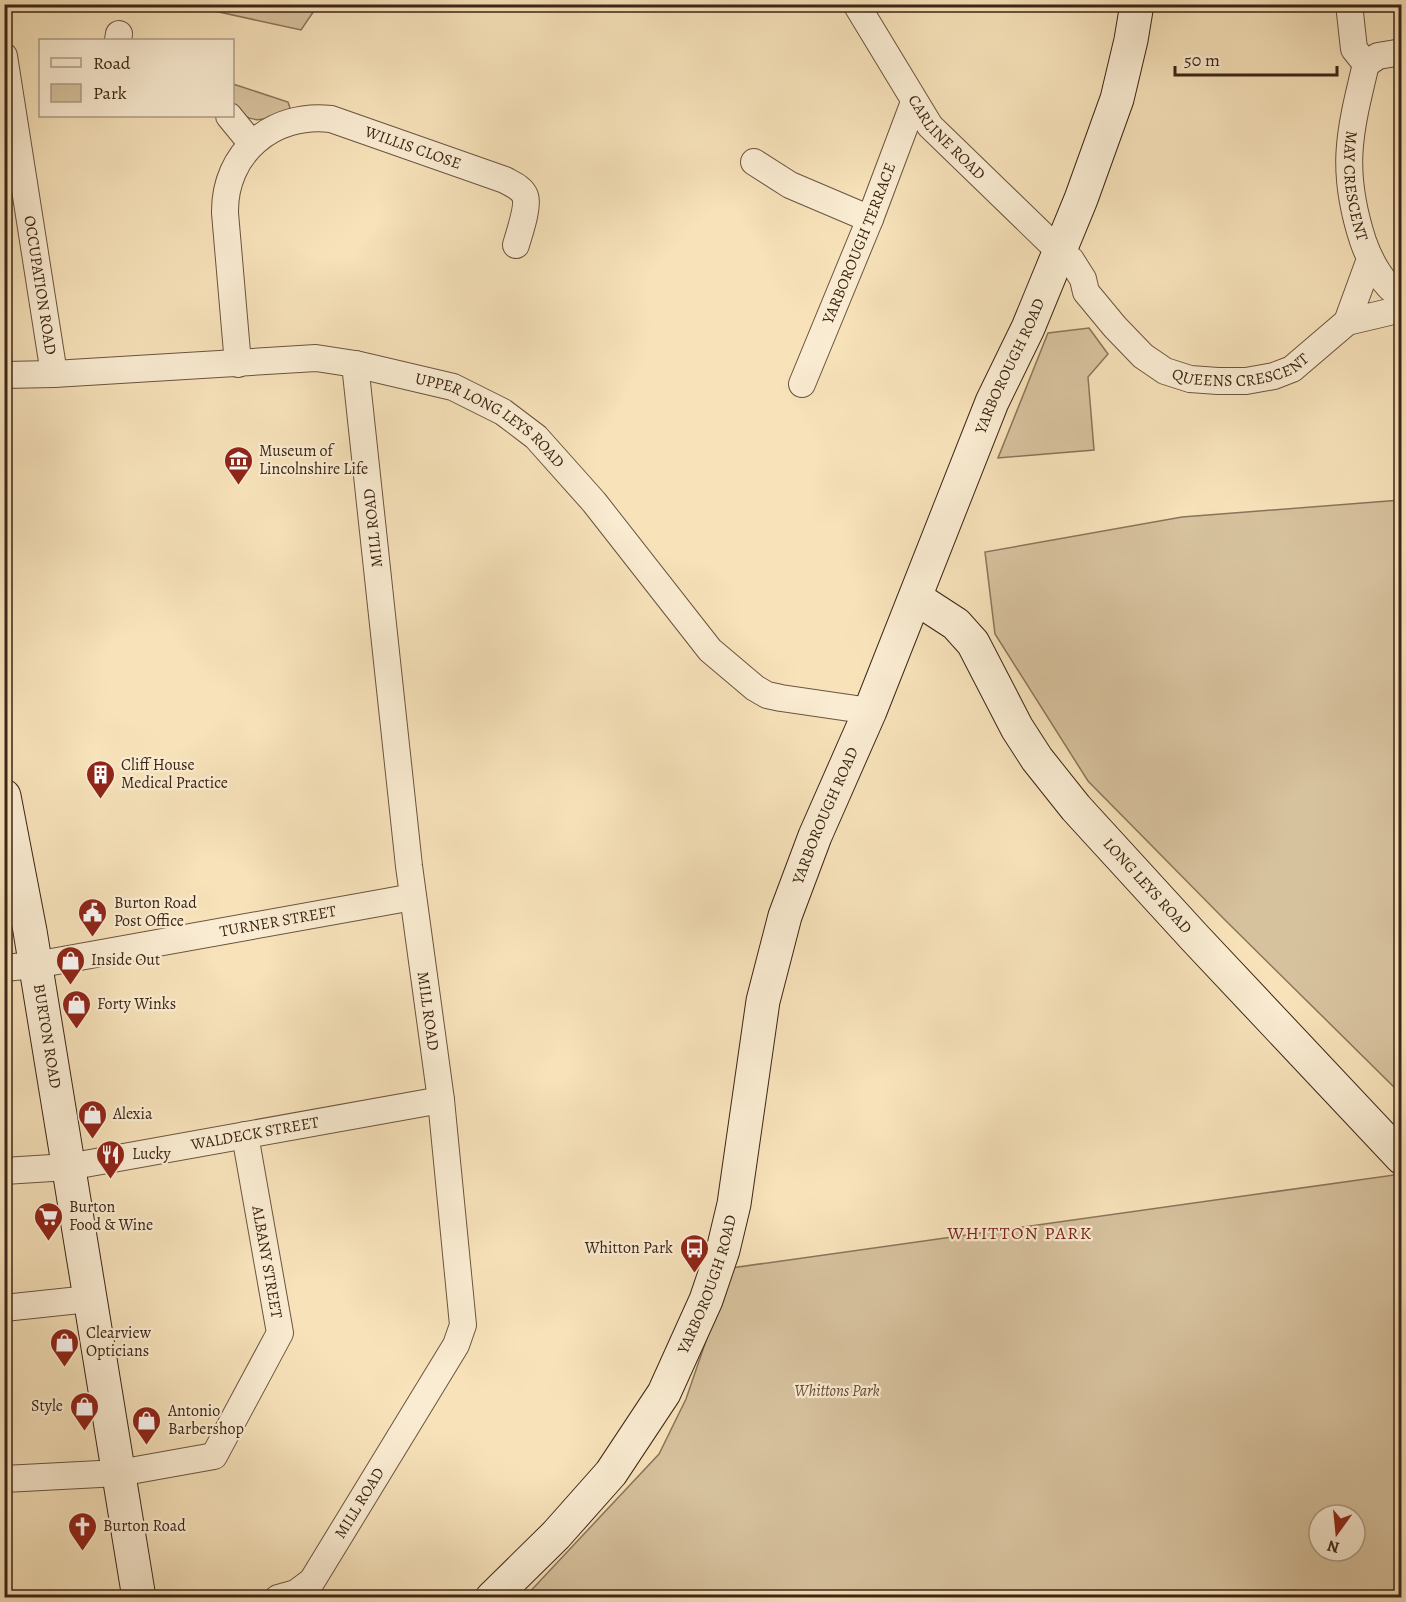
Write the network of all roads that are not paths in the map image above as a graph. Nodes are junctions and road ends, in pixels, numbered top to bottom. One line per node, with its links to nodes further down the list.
1 (856, 4): 7 (street, CARLINE ROAD)
2 (1137, 4): 13 (main road, YARBOROUGH ROAD)
3 (1348, 4): 6 (street)
4 (1401, 52): 6 (street)
5 (4, 56): 22 (street, OCCUPATION ROAD)
6 (1366, 64): 14 (street, MAY CRESCENT)
7 (914, 102): 11 (street, YARBOROUGH TERRACE); 13 (street, CARLINE ROAD)
8 (230, 117): 9 (street)
9 (252, 144): 12 (street, WILLIS CLOSE); 21 (street, WILLIS CLOSE)
10 (754, 162): 11 (street)
11 (870, 219): 24 (street, YARBOROUGH TERRACE)
12 (516, 245)
13 (1059, 251): 15 (street, QUEENS CRESCENT); 16 (main road, YARBOROUGH ROAD)
14 (1370, 260): 17 (street, MAY CRESCENT); 19 (street, QUEENS CRESCENT)
15 (1086, 292): 16 (street); 19 (street, QUEENS CRESCENT)
16 (1042, 293): 25 (main road, YARBOROUGH ROAD)
17 (1401, 297)
18 (1401, 309): 19 (street)
19 (1347, 322)
20 (355, 363): 21 (street, UPPER LONG LEYS ROAD); 26 (street, UPPER LONG LEYS ROAD); 28 (street, MILL ROAD)
21 (238, 364): 22 (street, UPPER LONG LEYS ROAD)
22 (54, 374): 23 (street, UPPER LONG LEYS ROAD)
23 (4, 375)
24 (802, 384)
25 (916, 598): 26 (main road, YARBOROUGH ROAD); 32 (main road, LONG LEYS ROAD)
26 (870, 711): 41 (main road, YARBOROUGH ROAD)
27 (4, 796): 29 (main road, BURTON ROAD)
28 (413, 897): 29 (street, TURNER STREET); 30 (street, MILL ROAD)
29 (20, 966): 33 (main road, BURTON ROAD)
30 (441, 1100): 31 (street, WALDECK STREET); 40 (street, MILL ROAD)
31 (245, 1135): 33 (street, WALDECK STREET); 37 (street, ALBANY STREET)
32 (1401, 1158)
33 (68, 1167): 34 (street, WALDECK STREET); 35 (main road, BURTON ROAD)
34 (4, 1171)
35 (89, 1299): 36 (street); 37 (main road, BURTON ROAD)
36 (4, 1308)
37 (118, 1473): 38 (street); 39 (main road, BURTON ROAD)
38 (4, 1479)
39 (139, 1598)
40 (278, 1598)
41 (492, 1598)

